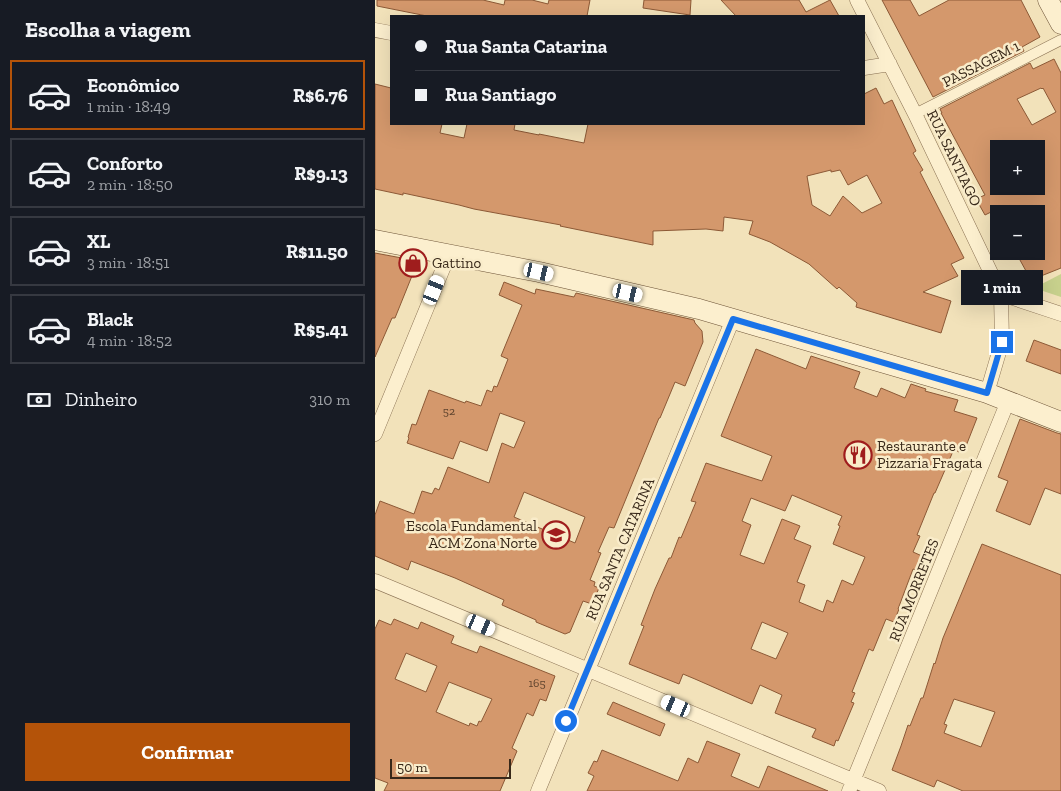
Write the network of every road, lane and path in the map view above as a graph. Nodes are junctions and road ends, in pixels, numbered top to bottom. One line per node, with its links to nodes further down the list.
1 (857, 0): 3 (street, RUA SANTIAGO)
2 (1048, 0): 5 (main road)
3 (865, 15)
4 (865, 16): 9 (street, RUA SANTIAGO)
5 (1061, 24)
6 (375, 30): 7 (street)
7 (390, 33)
8 (1061, 40): 11 (street, PASSAGEM 1)
9 (890, 64): 10 (street); 11 (street, RUA SANTIAGO)
10 (865, 68)
11 (915, 114): 14 (street, RUA SANTIAGO)
12 (375, 240): 13 (main road)
13 (449, 254): 16 (main road); 20 (street)
14 (1001, 294): 15 (street); 17 (street, RUA SANTIAGO)
15 (1061, 314)
16 (733, 319): 17 (main road); 22 (street, RUA SANTA CATARINA)
17 (987, 393): 18 (main road)
18 (1008, 401): 19 (main road); 23 (street, RUA MORRETES)
19 (1061, 422)
20 (375, 434)
21 (375, 581): 22 (street)
22 (587, 669): 23 (street); 24 (street, RUA SANTA CATARINA)
23 (851, 786): 25 (street)
24 (538, 791)
25 (879, 791)

